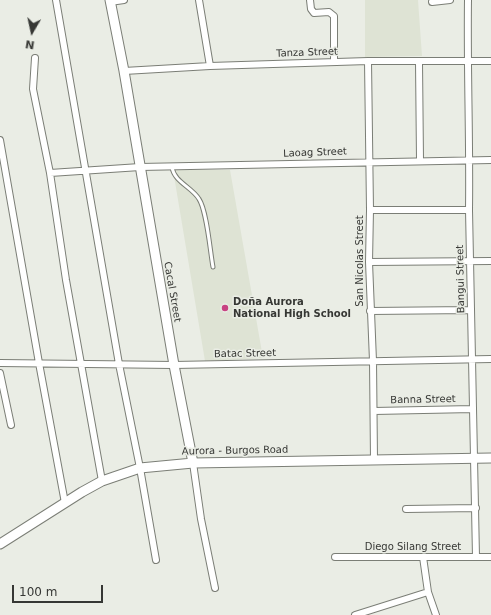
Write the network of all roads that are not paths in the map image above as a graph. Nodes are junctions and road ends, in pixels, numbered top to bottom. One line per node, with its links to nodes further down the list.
1 (56, 0): 24 (street)
2 (124, 0): 7 (street)
3 (199, 0): 15 (street)
4 (310, 0): 13 (street)
5 (450, 0): 8 (street)
6 (468, 0): 11 (street, Bangui Street)
7 (110, 1): 16 (main road, Cacal Street)
8 (432, 2)
9 (35, 58): 25 (street)
10 (368, 61): 13 (street, Tanza Street); 14 (street, Tanza Street); 21 (street, San Nicolas Street)
11 (467, 61): 12 (street, Tanza Street); 14 (street, Tanza Street); 19 (street, Bangui Street)
12 (491, 61)
13 (334, 62): 15 (street, Tanza Street)
14 (418, 62): 18 (street)
15 (210, 66): 16 (street, Tanza Street)
16 (124, 71): 22 (main road, Cacal Street)
17 (0, 140): 38 (street)
18 (420, 160): 19 (street, Laoag Street); 21 (street, Laoag Street)
19 (470, 160): 20 (street, Laoag Street); 27 (street, Bangui Street)
20 (491, 160)
21 (369, 162): 23 (street, Laoag Street); 26 (street, San Nicolas Street)
22 (140, 167): 23 (street, Laoag Street); 24 (street, Laoag Street); 41 (main road, Cacal Street)
23 (172, 167): 31 (lane)
24 (86, 171): 25 (street, Laoag Street); 40 (street)
25 (50, 172): 39 (street)
26 (370, 210): 27 (street); 30 (street, San Nicolas Street)
27 (469, 210): 28 (street, Bangui Street)
28 (471, 261): 29 (street); 30 (street); 32 (street, Bangui Street)
29 (491, 261)
30 (369, 262): 33 (street, San Nicolas Street)
31 (213, 267)
32 (471, 310): 33 (street); 34 (street, Bangui Street)
33 (370, 311): 36 (street, San Nicolas Street)
34 (472, 359): 35 (street, Batac Street); 36 (street, Batac Street); 43 (street, Bangui Street)
35 (491, 359)
36 (373, 361): 41 (street, Batac Street); 44 (street, San Nicolas Street)
37 (0, 363): 38 (street, Batac Street)
38 (39, 363): 39 (street, Batac Street); 52 (street)
39 (80, 363): 40 (street, Batac Street); 51 (street)
40 (119, 364): 41 (street, Batac Street); 50 (street)
41 (174, 365): 49 (main road, Cacal Street)
42 (0, 373): 45 (street)
43 (473, 409): 44 (street, Banna Street); 46 (street, Bangui Street)
44 (374, 411): 48 (street, San Nicolas Street)
45 (11, 426)
46 (475, 458): 47 (main road, Aurora - Burgos Road); 48 (main road, Aurora - Burgos Road); 53 (street, Bangui Street)
47 (491, 458)
48 (374, 460): 49 (main road, Aurora - Burgos Road)
49 (192, 463): 50 (main road, Aurora - Burgos Road); 61 (street, Cacal Street)
50 (140, 468): 51 (main road, Aurora - Burgos Road); 60 (street)
51 (102, 481): 52 (main road, Aurora - Burgos Road)
52 (65, 503): 55 (main road, Aurora - Burgos Road)
53 (476, 508): 54 (street); 57 (street, Bangui Street)
54 (406, 509)
55 (0, 544)
56 (423, 557): 57 (street, Diego Silang Street); 59 (street, Diego Silang Street); 62 (street)
57 (476, 557): 58 (street, Diego Silang Street)
58 (491, 557)
59 (335, 558)
60 (156, 560)
61 (215, 588)
62 (428, 592): 63 (street); 64 (street)
63 (355, 615)
64 (436, 615)

